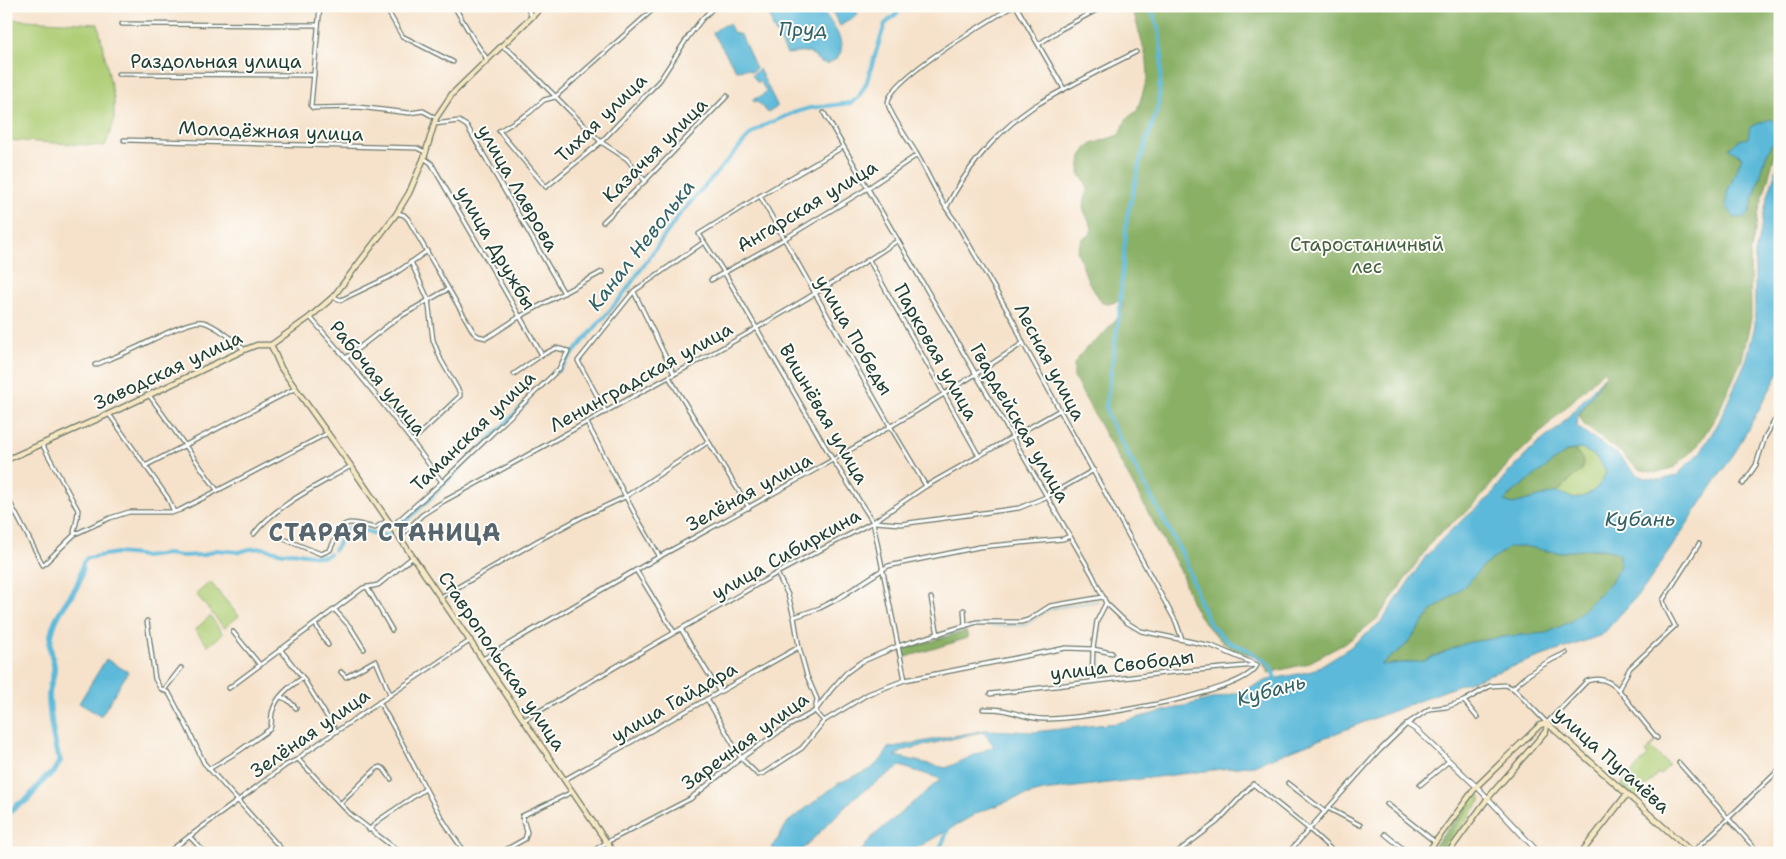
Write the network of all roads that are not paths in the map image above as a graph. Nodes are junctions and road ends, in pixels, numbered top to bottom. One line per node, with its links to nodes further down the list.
1 (320, 6): 12 (street)
2 (385, 6): 17 (street)
3 (454, 6): 16 (street)
4 (526, 6): 10 (street)
5 (543, 6): 10 (main road, Заводская улица)
6 (657, 6): 22 (street)
7 (715, 6): 26 (street, Тихая улица)
8 (1014, 6): 13 (street); 29 (street, Лесная улица)
9 (1104, 6): 13 (street)
10 (532, 17): 14 (main road, Заводская улица)
11 (122, 24): 12 (street)
12 (318, 25): 19 (street)
13 (1039, 44): 20 (street)
14 (502, 46): 16 (main road, Заводская улица); 22 (street)
15 (1136, 52): 20 (street)
16 (487, 59): 24 (main road, Заводская улица)
17 (453, 62)
18 (118, 74): 19 (street, Раздольная улица)
19 (314, 75): 24 (street)
20 (1064, 89): 34 (street)
21 (727, 96): 31 (street, Казачья улица)
22 (555, 98): 26 (street); 26 (street, Тихая улица)
23 (824, 113): 27 (street, Гвардейская улица)
24 (435, 121): 28 (main road, Заводская улица); 48 (street, улица Лаврова)
25 (124, 140): 28 (street, Молодёжная улица)
26 (601, 142): 31 (street)
27 (843, 147): 32 (street, Гвардейская улица); 33 (street)
28 (425, 152): 30 (main road, Заводская улица)
29 (917, 155): 32 (street, Ангарская улица); 34 (street, Лесная улица)
30 (424, 158): 35 (main road, Заводская улица); 52 (street, улица Дружбы)
31 (645, 181): 36 (street, Казачья улица)
32 (868, 188): 37 (street, Ангарская улица); 38 (street, Гвардейская улица)
33 (760, 196): 37 (street, улица Победы); 39 (street, Вишнёвая улица)
34 (945, 208): 55 (street, Лесная улица)
35 (398, 213): 40 (street); 50 (main road, Заводская улица)
36 (603, 222)
37 (784, 239): 44 (street, Ангарская улица); 49 (street, улица Победы)
38 (897, 241): 41 (street, Ленинградская улица); 63 (street, Гвардейская улица)
39 (704, 242): 44 (street, Вишнёвая улица); 47 (street)
40 (427, 252): 42 (street); 46 (street)
41 (869, 260): 49 (street, Ленинградская улица); 67 (street, Парковая улица)
42 (411, 262): 50 (street); 51 (street)
43 (602, 272): 48 (street)
44 (724, 272): 45 (street, Ангарская улица); 54 (street, Вишнёвая улица)
45 (710, 280)
46 (448, 289): 51 (street); 52 (street)
47 (634, 292): 62 (street); 69 (street)
48 (564, 293): 52 (street)
49 (814, 293): 54 (street, Ленинградская улица); 73 (street, улица Победы)
50 (333, 297): 53 (main road, Заводская улица)
51 (428, 300): 59 (street); 76 (street)
52 (519, 317): 58 (street, улица Дружбы)
53 (310, 318): 56 (main road, Заводская улица); 59 (street, Рабочая улица)
54 (757, 327): 62 (street, Ленинградская улица); 82 (street, Вишнёвая улица)
55 (1023, 343): 63 (street, Зелёная улица); 68 (street, Лесная улица)
56 (271, 345): 57 (main road, Заводская улица); 65 (main road, Ставропольская улица)
57 (244, 350): 60 (street); 66 (main road, Заводская улица)
58 (542, 355): 61 (street); 86 (street, Таманская улица)
59 (346, 358): 76 (street, Рабочая улица)
60 (96, 365)
61 (514, 374)
62 (674, 374): 64 (street, Ленинградская улица)
63 (976, 374): 67 (street, Зелёная улица); 75 (street, Гвардейская улица)
64 (669, 377): 69 (street, Ленинградская улица); 77 (street)
65 (296, 388): 74 (main road, Ставропольская улица); 79 (street)
66 (149, 395): 70 (main road, Заводская улица); 79 (street)
67 (944, 395): 73 (street, Зелёная улица); 80 (street, Парковая улица)
68 (1060, 410): 75 (street, улица Сибиркина); 85 (street, Лесная улица)
69 (606, 412): 72 (street, Ленинградская улица)
70 (109, 414): 78 (main road, Заводская улица); 83 (street)
71 (1780, 421): 87 (street)
72 (586, 424): 91 (street); 100 (street, Ленинградская улица)
73 (890, 426): 82 (street, Зелёная улица); 88 (street, улица Победы)
74 (328, 432): 84 (main road, Ставропольская улица); 89 (street)
75 (1012, 438): 80 (street, улица Сибиркина); 92 (street, Гвардейская улица)
76 (412, 441): 86 (street, Рабочая улица)
77 (708, 442): 91 (street); 93 (street)
78 (42, 444): 81 (main road, Заводская улица); 98 (street)
79 (185, 446): 83 (street); 89 (street)
80 (979, 456): 88 (street, улица Сибиркина)
81 (6, 460)
82 (834, 460): 93 (street, Зелёная улица); 96 (street, Вишнёвая улица)
83 (145, 466): 94 (street)
84 (351, 466): 95 (main road, Ставропольская улица); 99 (street)
85 (1094, 470): 92 (street); 125 (street, Лесная улица)
86 (442, 482): 97 (street, Таманская улица)
87 (1743, 484)
88 (926, 486): 96 (street, улица Сибиркина)
89 (217, 490): 94 (street)
90 (6, 495): 98 (street)
91 (625, 497): 105 (street); 110 (street)
92 (1046, 497): 96 (street); 101 (street, Гвардейская улица)
93 (749, 508): 105 (street, Зелёная улица)
94 (174, 512): 98 (street)
95 (388, 520): 97 (main road, Ставропольская улица); 102 (street)
96 (873, 522): 107 (street, Вишнёвая улица); 108 (street, улица Сибиркина)
97 (392, 526): 100 (main road, Ставропольская улица)
98 (75, 534)
99 (254, 534)
100 (399, 536): 104 (main road, Ставропольская улица)
101 (1070, 536): 107 (street); 111 (street, Гвардейская улица)
102 (286, 540)
103 (1699, 544): 145 (street)
104 (413, 557): 109 (street); 110 (main road, Ставропольская улица)
105 (660, 557): 106 (street, Зелёная улица)
106 (636, 570): 123 (street); 135 (street, Зелёная улица)
107 (884, 570): 116 (street); 128 (street, Вишнёвая улица)
108 (777, 573): 116 (street); 120 (street, улица Сибиркина)
109 (367, 587): 114 (street); 121 (street)
110 (441, 597): 126 (main road, Ставропольская улица)
111 (1103, 597): 113 (street, Гвардейская улица); 119 (street, Заречная улица)
112 (931, 598): 124 (street)
113 (1106, 603): 125 (street, Гвардейская улица); 132 (street)
114 (334, 609): 118 (street); 131 (street)
115 (964, 610): 119 (street)
116 (794, 617): 129 (street)
117 (147, 621): 146 (street)
118 (315, 624): 127 (street); 130 (street)
119 (965, 626): 124 (street, Заречная улица)
120 (681, 629): 123 (street, улица Сибиркина); 147 (street)
121 (392, 630)
122 (234, 632): 136 (street)
123 (674, 632): 158 (street, улица Сибиркина)
124 (938, 635): 128 (street, Заречная улица)
125 (1182, 639): 137 (street, Гвардейская улица)
126 (471, 640): 135 (main road, Ставропольская улица); 148 (street, Зелёная улица)
127 (328, 646)
128 (898, 646): 141 (street, Вишнёвая улица); 156 (street, Заречная улица)
129 (798, 648): 147 (street, улица Гайдара); 156 (street)
130 (280, 649): 136 (street); 140 (street)
131 (364, 649)
132 (1093, 649): 133 (street); 141 (street); 142 (street)
133 (1112, 653)
134 (1566, 653): 144 (street)
135 (484, 659): 158 (main road, Ставропольская улица)
136 (260, 665): 143 (street)
137 (1257, 665): 142 (street, улица Свободы); 155 (street)
138 (181, 668): 146 (street)
139 (341, 672): 148 (street)
140 (303, 678): 150 (street, Зелёная улица); 162 (street)
141 (905, 680): 159 (street)
142 (1092, 681): 149 (street, улица Свободы)
143 (229, 688)
144 (1513, 688): 152 (street); 161 (street, улица Пугачёва)
145 (1619, 688): 161 (street); 163 (street)
146 (164, 690): 168 (street)
147 (719, 691): 151 (street, улица Гайдара)
148 (390, 694): 153 (street, Зелёная улица)
149 (990, 694)
150 (281, 697): 154 (street, Зелёная улица); 168 (street, Зелёная улица)
151 (707, 700): 164 (street); 171 (street, улица Гайдара)
152 (1464, 701): 157 (street); 160 (street)
153 (379, 702): 162 (street, Зелёная улица); 175 (street)
154 (296, 708)
155 (983, 709)
156 (816, 711): 159 (street); 164 (street, Заречная улица)
157 (1477, 717)
158 (524, 720): 171 (main road, Ставропольская улица)
159 (824, 721): 164 (street)
160 (1407, 724): 166 (street); 182 (street)
161 (1547, 724): 174 (main road); 177 (main road, улица Пугачёва); 178 (main road)
162 (336, 731): 165 (street, Зелёная улица)
163 (1657, 738)
164 (741, 758): 189 (street, Заречная улица)
165 (298, 759): 179 (street, Зелёная улица); 180 (street)
166 (1449, 761): 173 (street); 174 (street)
167 (1679, 763): 183 (street)
168 (209, 769): 179 (street)
169 (1780, 769): 183 (street)
170 (392, 779): 180 (street)
171 (564, 780): 176 (main road, Ставропольская улица)
172 (1288, 783): 182 (street)
173 (1420, 785)
174 (1476, 786): 178 (street); 190 (main road)
175 (425, 789): 186 (street); 198 (street)
176 (572, 792): 189 (main road, Ставропольская улица); 199 (street)
177 (1628, 794): 192 (main road, улица Пугачёва); 209 (main road)
178 (1488, 798): 207 (main road); 208 (street)
179 (238, 800): 188 (street, Зелёная улица); 196 (street)
180 (340, 804): 186 (street)
181 (1387, 804): 190 (street)
182 (1326, 810): 184 (street); 185 (street)
183 (1728, 819): 192 (street); 210 (street)
184 (1360, 825)
185 (1309, 829): 202 (street); 203 (street); 204 (street)
186 (368, 830): 197 (street)
187 (1385, 834): 205 (street)
188 (189, 836): 194 (street, Зелёная улица); 195 (street)
189 (607, 842): 200 (street, Заречная улица); 201 (main road, Ставропольская улица)
190 (1435, 842): 206 (main road)
191 (32, 850): 193 (street)
192 (1693, 852)
193 (38, 853)
194 (167, 853)
195 (205, 853)
196 (285, 853)
197 (401, 853)
198 (466, 853)
199 (500, 853)
200 (590, 853)
201 (614, 853)
202 (1176, 853)
203 (1288, 853)
204 (1335, 853)
205 (1408, 853)
206 (1427, 853)
207 (1448, 853)
208 (1539, 853)
209 (1581, 853)
210 (1759, 853)

